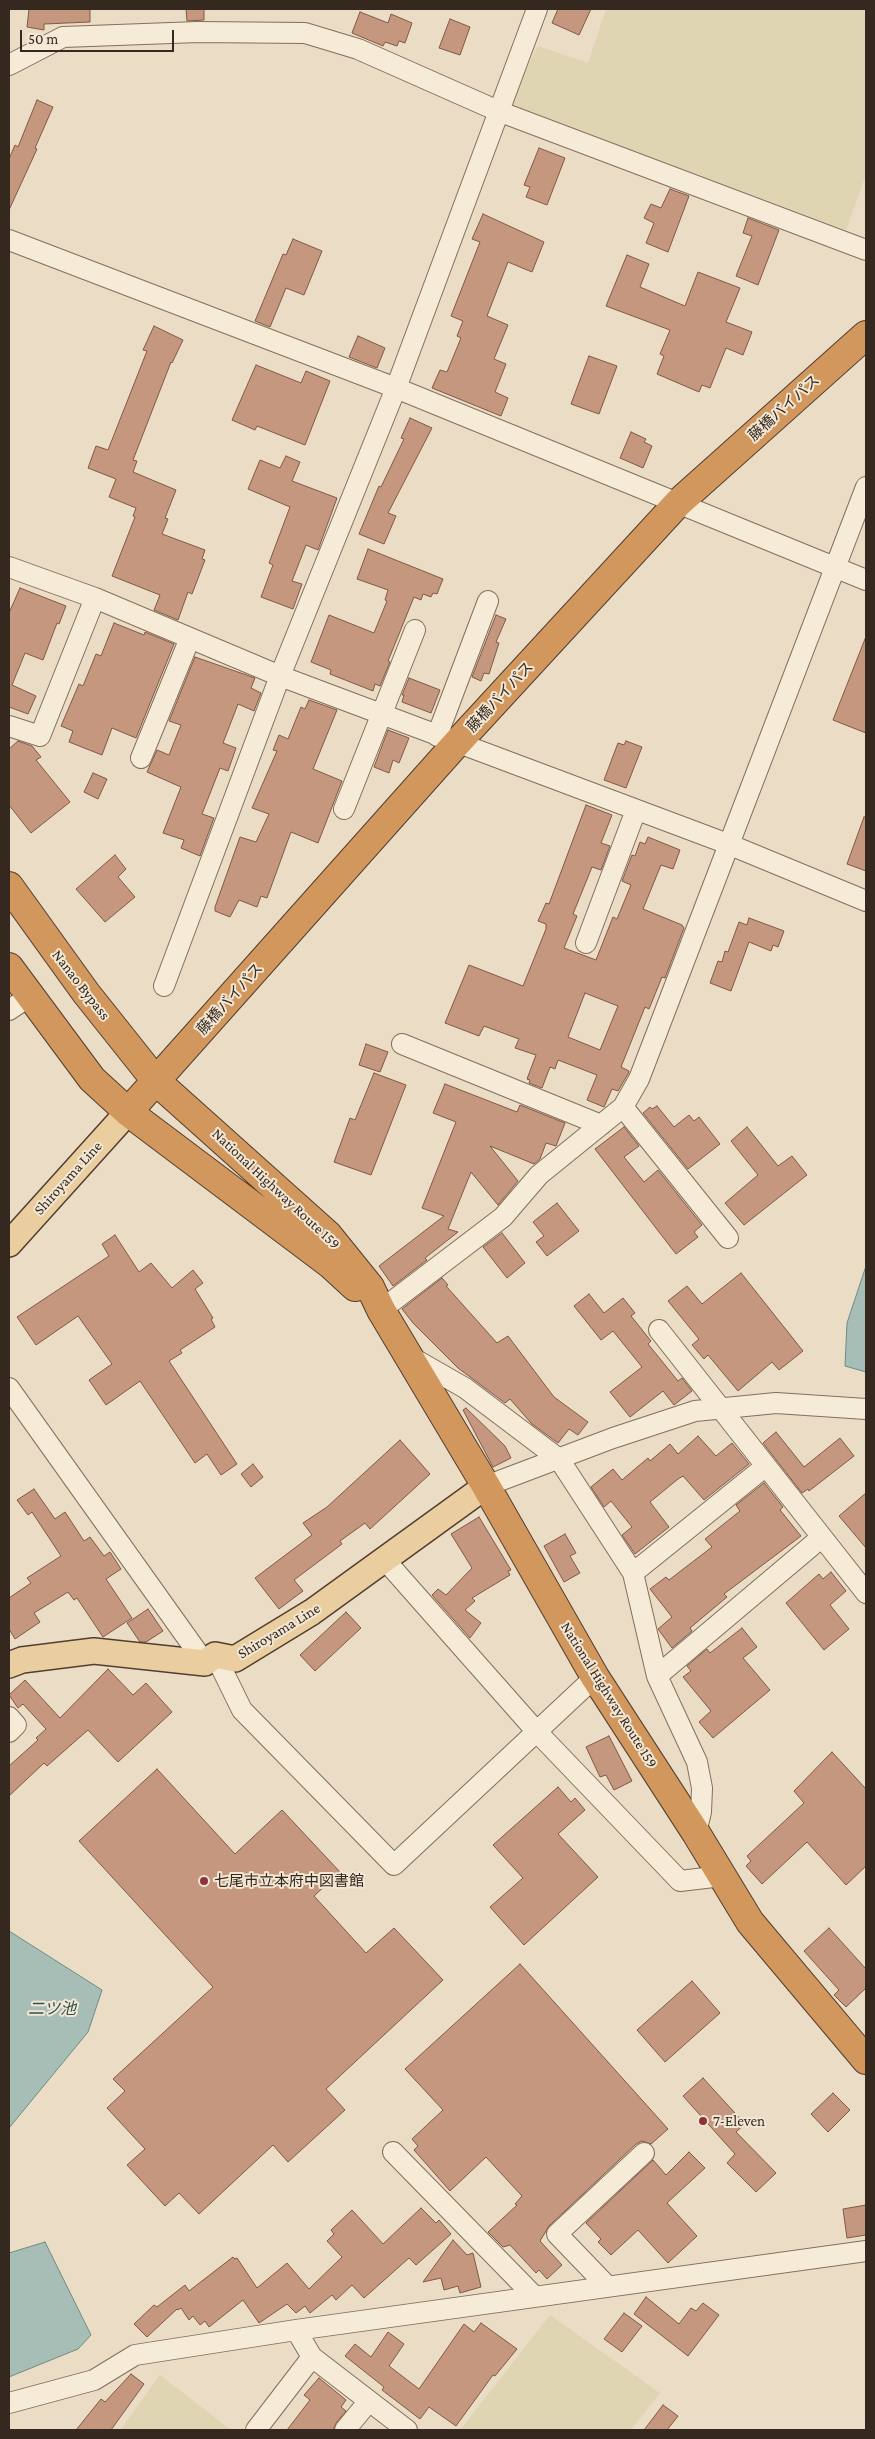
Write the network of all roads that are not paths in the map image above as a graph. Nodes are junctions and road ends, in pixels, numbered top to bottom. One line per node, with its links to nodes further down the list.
1 (537, 9): 3 (street)
2 (9, 65): 3 (street)
3 (498, 111): 5 (street); 7 (street)
4 (9, 240): 7 (street)
5 (866, 250)
6 (866, 335): 9 (highway, 藤橋バイパス)
7 (396, 388): 9 (street); 17 (street)
8 (866, 487): 11 (street)
9 (678, 502): 11 (street); 20 (highway, 藤橋バイパス)
10 (9, 567): 13 (street)
11 (836, 568): 12 (street); 24 (street)
12 (866, 580)
13 (95, 598): 16 (street); 19 (street)
14 (488, 601): 20 (street)
15 (415, 630): 18 (street)
16 (190, 638): 17 (street); 21 (street)
17 (280, 676): 18 (street); 29 (street)
18 (380, 714): 20 (street); 22 (street)
19 (9, 726)
20 (447, 740): 23 (street); 32 (highway, 藤橋バイパス)
21 (141, 758)
22 (344, 809)
23 (636, 810): 24 (street); 27 (street)
24 (728, 844): 26 (street); 33 (street)
25 (9, 886): 32 (highway, Nanao Bypass)
26 (866, 901)
27 (586, 942)
28 (9, 967): 30 (highway)
29 (164, 986)
30 (19, 1003): 34 (highway)
31 (402, 1044): 35 (street)
32 (156, 1081): 34 (highway, 藤橋バイパス); 38 (highway, National Highway Route 159)
33 (623, 1107): 35 (street); 36 (street)
34 (128, 1112): 37 (main road, Shiroyama Line); 38 (highway, National Highway Route 159)
35 (601, 1125): 38 (street)
36 (728, 1238)
37 (9, 1244)
38 (381, 1310): 40 (highway, National Highway Route 159)
39 (659, 1330): 42 (street)
40 (408, 1355): 44 (street); 46 (highway, National Highway Route 159)
41 (9, 1388): 51 (street)
42 (721, 1409): 43 (street); 44 (street); 45 (street)
43 (866, 1409)
44 (559, 1459): 46 (street); 49 (street)
45 (766, 1466): 47 (street); 49 (street)
46 (486, 1486): 48 (main road, Shiroyama Line); 54 (highway, National Highway Route 159)
47 (822, 1538): 50 (street); 53 (street)
48 (385, 1560): 51 (main road, Shiroyama Line); 57 (street)
49 (633, 1573): 53 (street)
50 (866, 1593)
51 (210, 1659): 52 (main road, Shiroyama Line); 57 (street)
52 (9, 1665)
53 (657, 1676): 58 (street)
54 (595, 1678): 57 (street); 58 (highway, National Highway Route 159)
55 (9, 1717): 56 (street)
56 (9, 1732)
57 (537, 1732): 59 (street)
58 (696, 1833): 59 (highway, National Highway Route 159)
59 (722, 1876): 60 (highway, National Highway Route 159)
60 (866, 2060)
61 (392, 2152): 65 (street)
62 (644, 2153): 64 (street)
63 (866, 2251): 64 (street)
64 (608, 2287): 65 (street)
65 (536, 2297): 66 (street)
66 (296, 2330): 67 (street); 69 (street)
67 (312, 2356): 68 (street); 70 (street)
68 (369, 2401): 71 (street); 72 (street)
69 (9, 2403)
70 (256, 2430)
71 (345, 2430)
72 (407, 2430)

